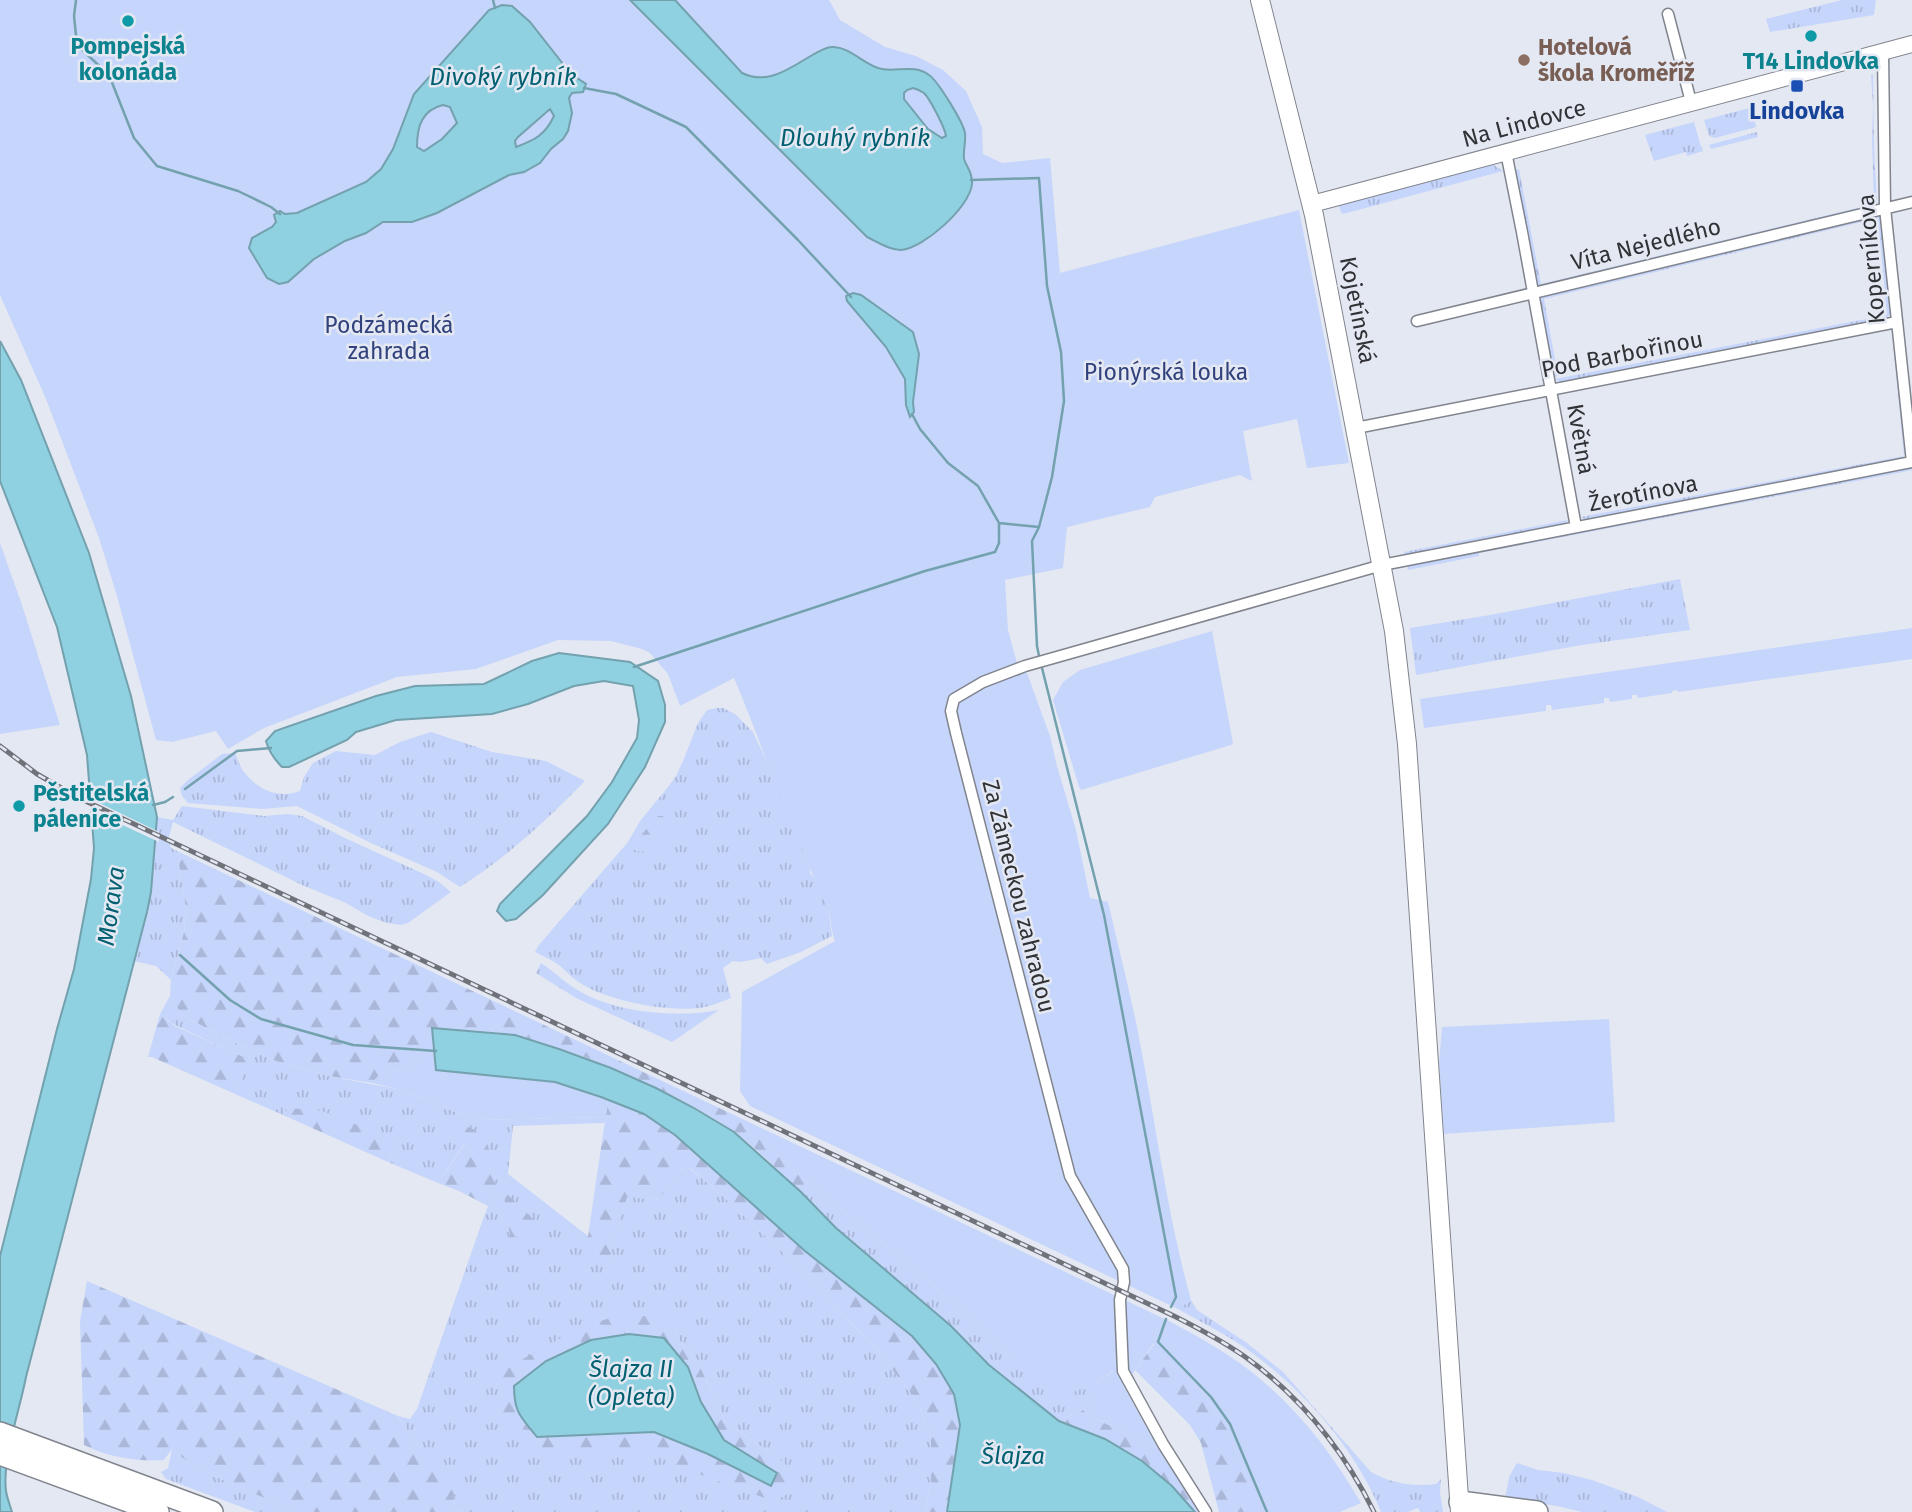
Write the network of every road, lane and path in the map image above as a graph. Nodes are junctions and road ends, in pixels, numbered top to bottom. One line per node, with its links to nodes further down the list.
1 (1260, 0): 8 (main road, Kojetínská)
2 (1668, 14): 5 (street)
3 (1911, 44): 4 (main road, Na Lindovce)
4 (1883, 52): 5 (main road, Na Lindovce); 9 (street, Koperníkova)
5 (1691, 102): 6 (main road, Na Lindovce)
6 (1506, 152): 8 (main road, Na Lindovce); 10 (street, Květná)
7 (1912, 202): 9 (street, Víta Nejedlého)
8 (1312, 204): 14 (main road, Kojetínská)
9 (1885, 208): 10 (street, Víta Nejedlého); 12 (street, Koperníkova)
10 (1533, 293): 11 (street, Víta Nejedlého); 13 (street, Květná)
11 (1417, 321)
12 (1897, 322): 13 (street, Pod Barbořinou); 15 (street, Koperníkova)
13 (1550, 389): 14 (street, Pod Barbořinou); 16 (street, Květná)
14 (1356, 428): 17 (main road, Kojetínská)
15 (1912, 462): 16 (street, Žerotínova)
16 (1576, 527): 17 (street, Žerotínova)
17 (1382, 565): 21 (main road, Kojetínská); 24 (street, Za Zámeckou zahradou)
18 (0, 1433): 20 (highway)
19 (0, 1454): 20 (highway)
20 (95, 1478): 22 (highway); 23 (highway)
21 (1460, 1507): 25 (highway)
22 (158, 1512)
23 (212, 1512)
24 (1206, 1512)
25 (1537, 1512)

